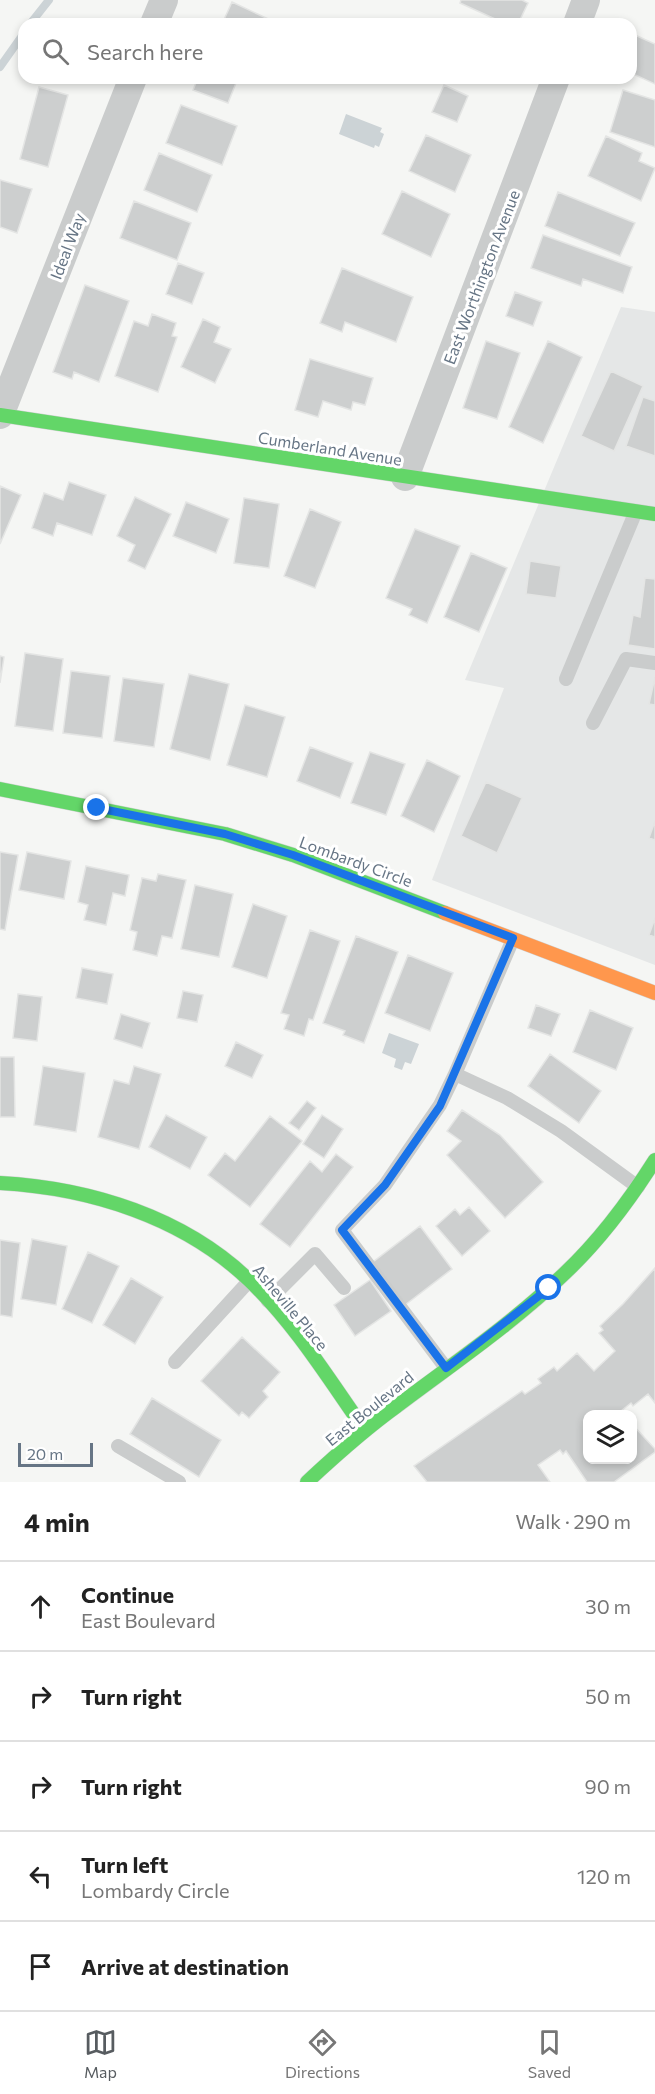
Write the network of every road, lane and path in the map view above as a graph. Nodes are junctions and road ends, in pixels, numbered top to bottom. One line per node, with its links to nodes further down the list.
1 (164, 0): 3 (street)
2 (586, 0): 4 (street)
3 (156, 18)
4 (579, 18)
5 (131, 84): 7 (street, Ideal Way)
6 (554, 84): 8 (street, East Worthington Avenue)
7 (0, 415): 8 (street, Cumberland Avenue)
8 (405, 477): 9 (street, Cumberland Avenue)
9 (636, 511): 10 (street, Cumberland Avenue); 12 (lane)
10 (655, 514)
11 (655, 663): 13 (lane)
12 (566, 679)
13 (593, 723)
14 (0, 789): 15 (street, Lombardy Circle)
15 (513, 938): 16 (street, Lombardy Circle); 17 (lane)
16 (655, 993)
17 (455, 1074): 20 (lane); 25 (lane)
18 (655, 1160): 20 (street, East Boulevard)
19 (0, 1183): 21 (street, Asheville Place)
20 (638, 1187): 25 (street, East Boulevard)
21 (250, 1280): 23 (street, Asheville Place); 24 (lane)
22 (344, 1288): 23 (lane)
23 (267, 1301): 26 (street, Asheville Place)
24 (175, 1362)
25 (446, 1368): 26 (street, East Boulevard)
26 (364, 1429): 28 (street, East Boulevard)
27 (118, 1446): 29 (lane)
28 (320, 1469): 30 (street, East Boulevard); 31 (lane)
29 (179, 1482)
30 (307, 1482)
31 (334, 1482)

